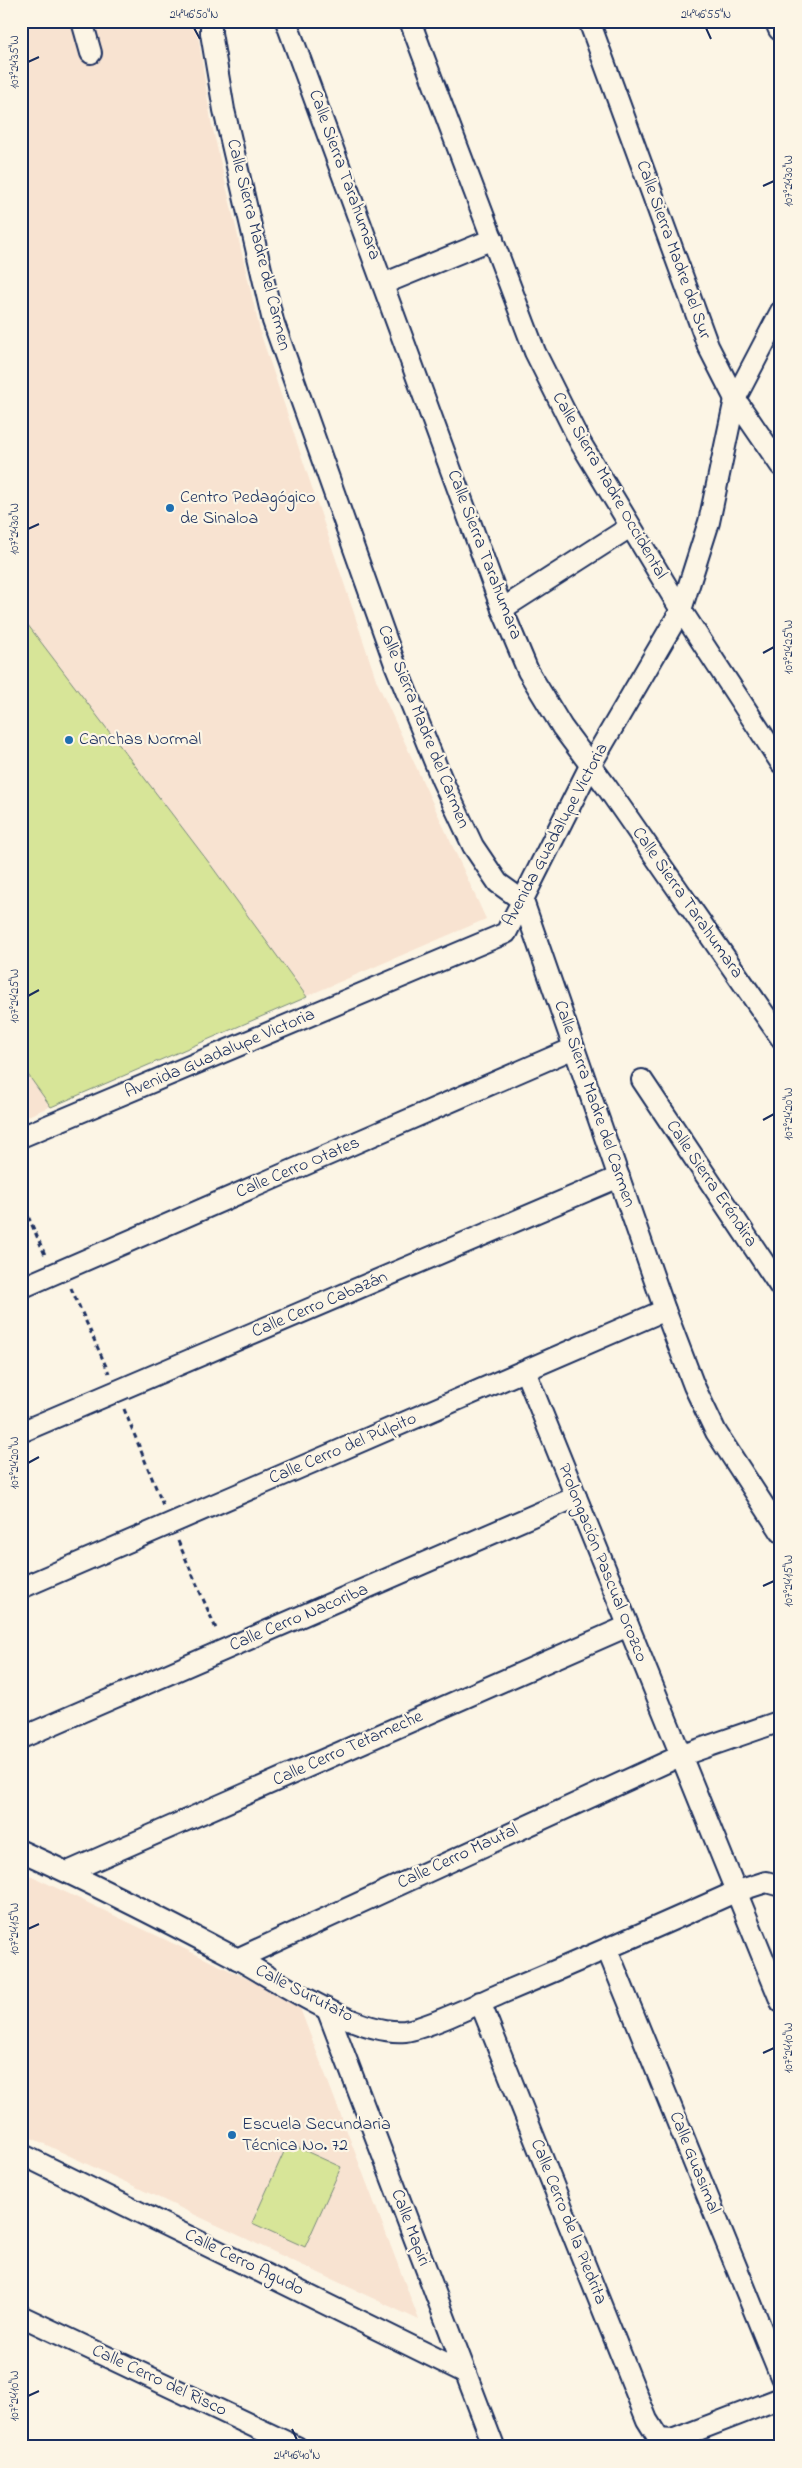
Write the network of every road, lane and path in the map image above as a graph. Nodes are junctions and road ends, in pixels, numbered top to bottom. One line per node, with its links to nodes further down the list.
1 (82, 21): 8 (street)
2 (211, 21): 19 (street, Calle Sierra Madre del Carmen)
3 (286, 21): 10 (street, Calle Sierra Tarahumara)
4 (410, 21): 9 (street, Calle Sierra Madre Occidental)
5 (589, 21): 12 (street, Calle Sierra Madre del Sur)
6 (778, 21): 7 (main road)
7 (781, 28)
8 (91, 53)
9 (493, 239): 10 (street); 14 (street, Calle Sierra Madre Occidental)
10 (384, 284): 15 (street, Calle Sierra Tarahumara)
11 (781, 311): 12 (street, Avenida Guadalupe Victoria)
12 (735, 399): 13 (street, Calle Sierra Madre del Sur); 16 (street, Avenida Guadalupe Victoria)
13 (781, 466)
14 (630, 527): 15 (street); 16 (street, Calle Sierra Madre Occidental)
15 (502, 609): 18 (street, Calle Sierra Tarahumara)
16 (681, 610): 17 (street, Calle Sierra Madre Occidental); 18 (street, Avenida Guadalupe Victoria)
17 (781, 763)
18 (590, 766): 19 (street, Avenida Guadalupe Victoria); 20 (street, Calle Sierra Tarahumara)
19 (523, 900): 21 (street, Calle Sierra Madre del Carmen); 23 (street, Avenida Guadalupe Victoria)
20 (781, 1038)
21 (574, 1048): 24 (street, Calle Sierra Madre del Carmen); 26 (street, Calle Cerro Otates)
22 (642, 1080): 28 (street, Calle Sierra Eréndira)
23 (21, 1137)
24 (619, 1177): 29 (street, Calle Sierra Madre del Carmen); 31 (street, Calle Cerro Cabazán)
25 (21, 1200): 26 (path)
26 (54, 1274): 27 (street, Calle Cerro Otates); 31 (path)
27 (21, 1288)
28 (781, 1288)
29 (665, 1310): 30 (street, Calle Cerro del Púlpito); 35 (street, Calle Sierra Madre del Carmen)
30 (525, 1371): 33 (street, Prolongación Pascual Orozco); 34 (street, Calle Cerro del Púlpito)
31 (117, 1392): 32 (street, Calle Cerro Cabazán); 34 (path)
32 (21, 1432)
33 (576, 1498): 37 (street, Prolongación Pascual Orozco); 38 (street, Calle Cerro Nacoriba)
34 (170, 1524): 36 (street, Calle Cerro del Púlpito); 38 (path)
35 (781, 1532)
36 (21, 1588)
37 (628, 1626): 41 (street, Prolongación Pascual Orozco); 43 (street, Calle Cerro Tetameche)
38 (225, 1650): 40 (street, Calle Cerro Nacoriba)
39 (781, 1721): 41 (street, Calle Cerro Mautal)
40 (21, 1738)
41 (680, 1756): 45 (street, Prolongación Pascual Orozco); 47 (street, Calle Cerro Mautal)
42 (21, 1851): 43 (street, Calle Surutato)
43 (68, 1872): 47 (street, Calle Surutato)
44 (781, 1886): 45 (street, Calle Surutato)
45 (735, 1892): 46 (street, Calle Surutato); 49 (street, Prolongación Pascual Orozco)
46 (607, 1949): 48 (street, Calle Surutato); 54 (street, Calle Guasimal)
47 (236, 1958): 50 (street, Calle Surutato)
48 (480, 2002): 50 (street, Calle Surutato); 55 (street, Calle Cerro de la Piedrita)
49 (781, 2002)
50 (327, 2010): 53 (street, Calle Mapiri)
51 (21, 2154): 53 (street, Calle Cerro Agudo)
52 (21, 2316): 56 (street, Calle Cerro del Risco)
53 (466, 2373): 57 (street, Calle Mapiri)
54 (781, 2377)
55 (781, 2398)
56 (296, 2447)
57 (494, 2447)

